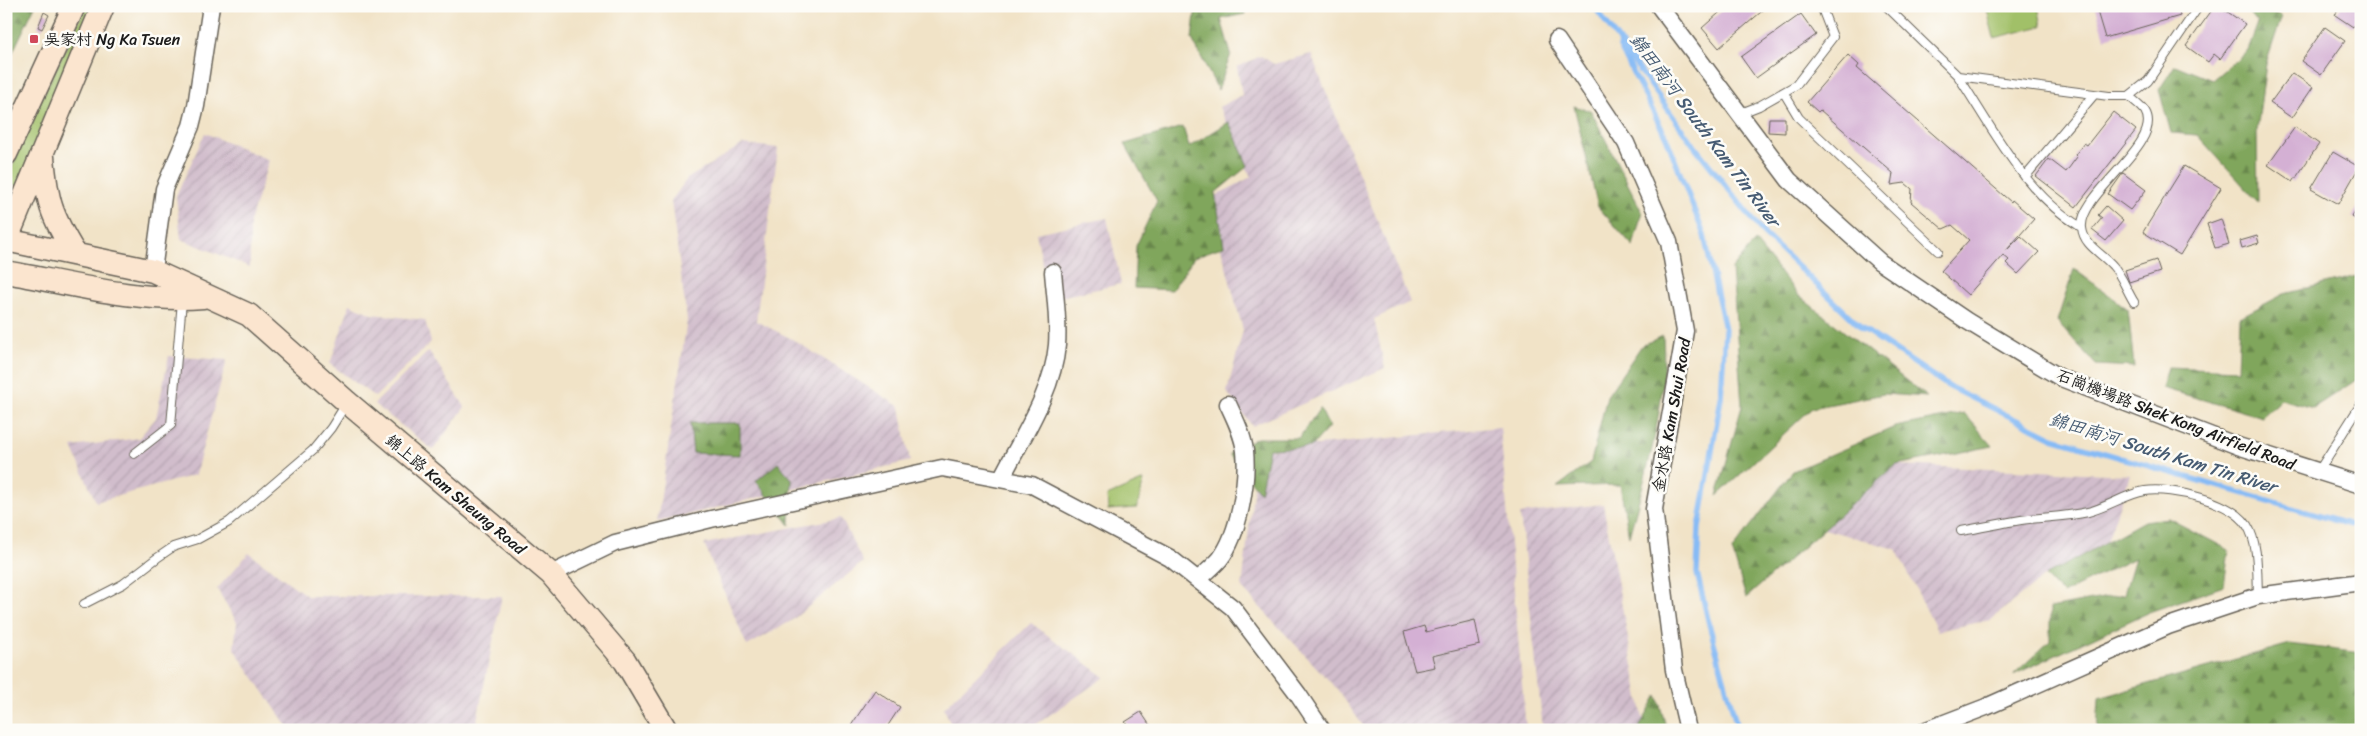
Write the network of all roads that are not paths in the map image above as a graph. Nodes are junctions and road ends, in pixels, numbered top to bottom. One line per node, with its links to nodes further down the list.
1 (74, 6): 15 (main road)
2 (103, 6): 14 (main road)
3 (211, 6): 21 (street)
4 (1659, 6): 13 (street, 石崗機場路 Shek Kong Airfield Road)
5 (1821, 6): 10 (lane)
6 (1886, 6): 9 (lane)
7 (2199, 6): 12 (lane)
8 (1557, 40): 42 (street, 金水路 Kam Shui Road)
9 (1958, 76): 11 (lane); 16 (lane)
10 (1784, 93): 13 (lane); 19 (lane)
11 (2094, 95): 12 (lane); 16 (lane)
12 (2128, 96): 17 (lane)
13 (1741, 113): 31 (street, 石崗機場路 Shek Kong Airfield Road)
14 (42, 152): 18 (main road); 20 (main road)
15 (6, 154)
16 (2025, 177): 17 (lane)
17 (2082, 227): 26 (lane)
18 (6, 240): 20 (main road, 錦上路 Kam Sheung Road)
19 (1938, 251)
20 (75, 254): 21 (main road, 錦上路 Kam Sheung Road)
21 (153, 271): 24 (main road, 錦上路 Kam Sheung Road)
22 (6, 272): 25 (main road, 錦上路 Kam Sheung Road)
23 (1053, 272): 32 (street)
24 (208, 297): 25 (main road, 錦上路 Kam Sheung Road); 27 (main road, 錦上路 Kam Sheung Road)
25 (182, 299): 30 (lane)
26 (2134, 302)
27 (347, 402): 35 (main road, 錦上路 Kam Sheung Road); 39 (lane)
28 (1228, 404): 36 (street)
29 (2361, 404): 31 (lane)
30 (134, 454)
31 (2318, 472): 33 (street, 石崗機場路 Shek Kong Airfield Road)
32 (1001, 479): 35 (street); 36 (street)
33 (2361, 485)
34 (1961, 532): 38 (lane)
35 (551, 574): 40 (main road, 錦上路 Kam Sheung Road)
36 (1198, 580): 41 (street)
37 (2361, 582): 38 (street)
38 (2258, 596): 43 (street)
39 (84, 604)
40 (666, 730)
41 (1322, 730)
42 (1688, 730)
43 (1926, 730)

